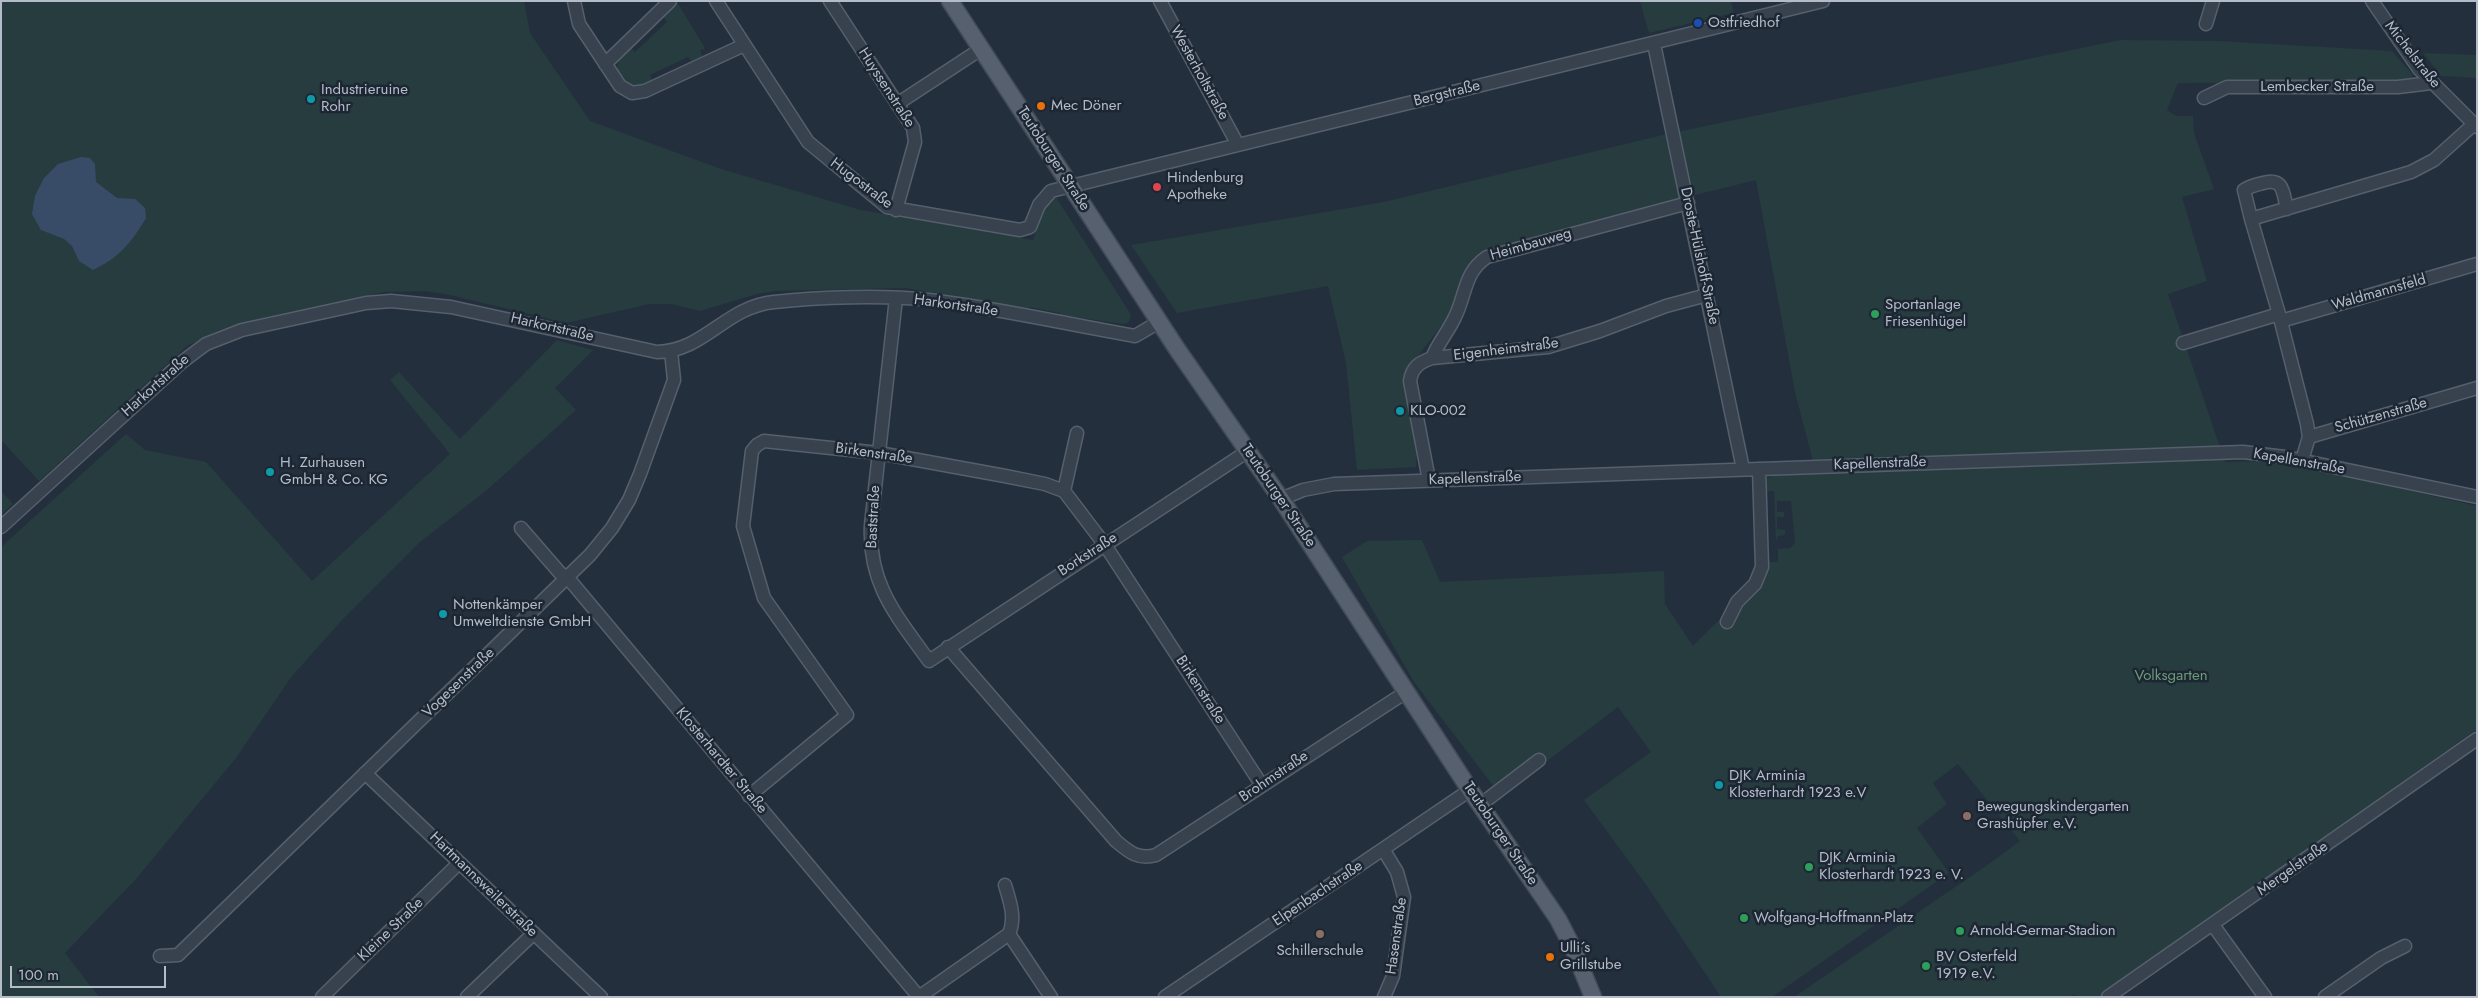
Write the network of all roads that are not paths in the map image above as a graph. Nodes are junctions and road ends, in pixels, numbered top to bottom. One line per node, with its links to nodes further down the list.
1 (574, 1): 14 (street)
2 (670, 1): 14 (street)
3 (716, 1): 12 (street, Hugostraße)
4 (830, 1): 17 (street, Huyssenstraße)
5 (950, 1): 13 (main road, Teutoburger Straße)
6 (1160, 1): 19 (street, Westerholtstraße)
7 (1824, 1): 11 (street, Bergstraße)
8 (2213, 1): 10 (street)
9 (2375, 2): 15 (street, Michelstraße)
10 (2206, 24)
11 (1654, 44): 19 (street, Bergstraße); 21 (street, Droste-Hülshoff-Straße)
12 (744, 45): 14 (street); 23 (street, Hugostraße)
13 (981, 50): 17 (street); 20 (main road, Teutoburger Straße)
14 (606, 64)
15 (2431, 83): 16 (street, Lembecker Straße); 18 (street, Michelstraße)
16 (2204, 98)
17 (897, 104): 23 (street, Huyssenstraße)
18 (2475, 126): 22 (street)
19 (1238, 145): 20 (street, Bergstraße)
20 (1071, 187): 23 (street, Hugostraße); 29 (main road, Teutoburger Straße)
21 (1688, 203): 26 (street, Droste-Hülshoff-Straße); 32 (street, Heimbauweg)
22 (2287, 209): 24 (street); 24 (street)
23 (896, 210)
24 (2251, 219): 28 (street)
25 (2477, 264): 28 (street, Waldmannsfeld)
26 (1707, 296): 32 (street, Eigenheimstraße); 39 (street, Droste-Hülshoff-Straße)
27 (896, 298): 29 (street, Harkortstraße); 31 (street, Harkortstraße); 36 (street, Baststraße)
28 (2280, 318): 30 (street, Waldmannsfeld); 35 (street)
29 (1159, 322): 37 (main road, Teutoburger Straße)
30 (2183, 342)
31 (671, 350): 45 (street, Harkortstraße); 48 (street, Vogesenstraße)
32 (1432, 358): 41 (street, Eigenheimstraße)
33 (2477, 388): 35 (street, Schützenstraße)
34 (1077, 433): 42 (street)
35 (2309, 437): 38 (street)
36 (879, 452): 42 (street, Birkenstraße); 51 (street, Baststraße); 58 (street, Birkenstraße)
37 (1248, 452): 44 (main road, Teutoburger Straße); 47 (street, Borkstraße)
38 (2302, 460): 40 (street, Kapellenstraße); 43 (street, Kapellenstraße)
39 (1743, 469): 40 (street, Kapellenstraße); 41 (street, Kapellenstraße)
40 (1759, 469): 49 (street)
41 (1429, 480): 44 (street, Kapellenstraße)
42 (1064, 491): 47 (street, Birkenstraße)
43 (2477, 497)
44 (1281, 499): 52 (main road, Teutoburger Straße)
45 (1, 527)
46 (521, 528): 48 (street, Klosterhardter Straße)
47 (1105, 544): 50 (street, Borkstraße); 56 (street, Birkenstraße)
48 (568, 578): 55 (street, Vogesenstraße); 58 (street, Klosterhardter Straße)
49 (1728, 622)
50 (948, 648): 51 (street, Borkstraße); 56 (street, Brohmstraße)
51 (928, 661)
52 (1406, 692): 56 (street, Brohmstraße); 57 (main road, Teutoburger Straße)
53 (2477, 739): 63 (street, Mergelstraße)
54 (1539, 760): 59 (street)
55 (366, 773): 61 (street, Hartmannsweilerstraße); 67 (street, Vogesenstraße)
56 (1261, 784)
57 (1470, 790): 59 (main road, Teutoburger Straße); 60 (street, Elpenbachstraße)
58 (749, 796): 72 (street, Klosterhardter Straße)
59 (1480, 805): 75 (main road, Teutoburger Straße)
60 (1383, 849): 68 (street, Hasenstraße); 74 (street, Elpenbachstraße)
61 (460, 863): 64 (street, Hartmannsweilerstraße); 69 (street, Kleine Straße)
62 (1005, 885): 65 (street)
63 (2213, 925): 76 (street, Mergelstraße); 77 (street)
64 (534, 933): 70 (street); 71 (street, Hartmannsweilerstraße)
65 (1010, 934): 72 (street); 73 (street)
66 (2405, 946): 78 (street)
67 (160, 956)
68 (1388, 994)
69 (322, 997)
70 (467, 997)
71 (601, 997)
72 (919, 997)
73 (1051, 997)
74 (1165, 997)
75 (1593, 997)
76 (2108, 997)
77 (2265, 997)
78 (2325, 997)

